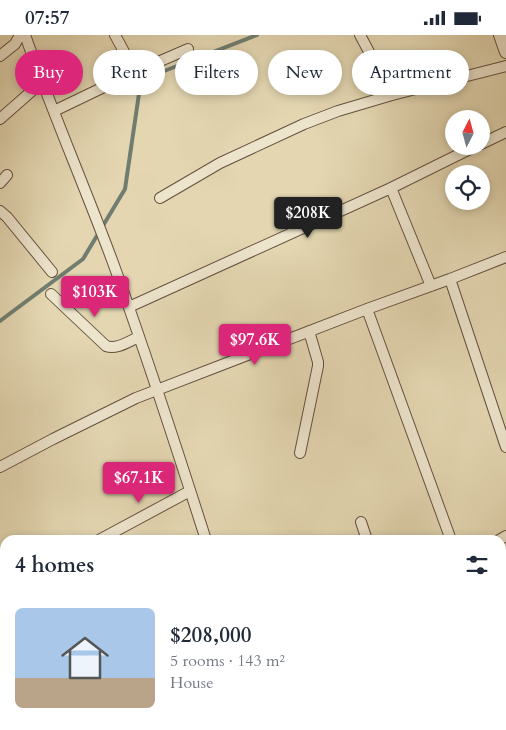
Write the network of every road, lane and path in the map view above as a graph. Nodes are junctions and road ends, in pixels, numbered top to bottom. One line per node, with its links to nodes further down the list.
1 (20, 35): 11 (street)
2 (25, 35): 7 (street)
3 (115, 35): 8 (street)
4 (360, 35): 9 (street)
5 (500, 35): 10 (street)
6 (188, 49): 12 (street)
7 (30, 50)
8 (123, 50)
9 (368, 50)
10 (506, 52)
11 (0, 56)
12 (165, 59)
13 (506, 66): 14 (street)
14 (469, 75)
15 (93, 92): 19 (street)
16 (27, 95): 20 (street)
17 (47, 95): 19 (street)
18 (392, 95): 25 (street)
19 (54, 111): 32 (street)
20 (0, 119)
21 (506, 132): 22 (street)
22 (490, 140)
23 (458, 155): 24 (street)
24 (391, 188): 30 (street); 32 (street)
25 (160, 197)
26 (0, 211): 28 (street)
27 (506, 257): 29 (street)
28 (52, 272)
29 (450, 279): 30 (street); 37 (street)
30 (431, 286): 33 (street)
31 (51, 294): 35 (street)
32 (129, 307): 35 (street)
33 (366, 309): 34 (street); 45 (street)
34 (310, 331): 36 (street); 38 (street)
35 (139, 337): 36 (street)
36 (158, 389): 39 (street); 40 (street)
37 (506, 447)
38 (300, 453)
39 (0, 467)
40 (190, 491): 42 (street); 43 (street)
41 (361, 522): 44 (street)
42 (108, 535)
43 (204, 535)
44 (365, 535)
45 (449, 535)

